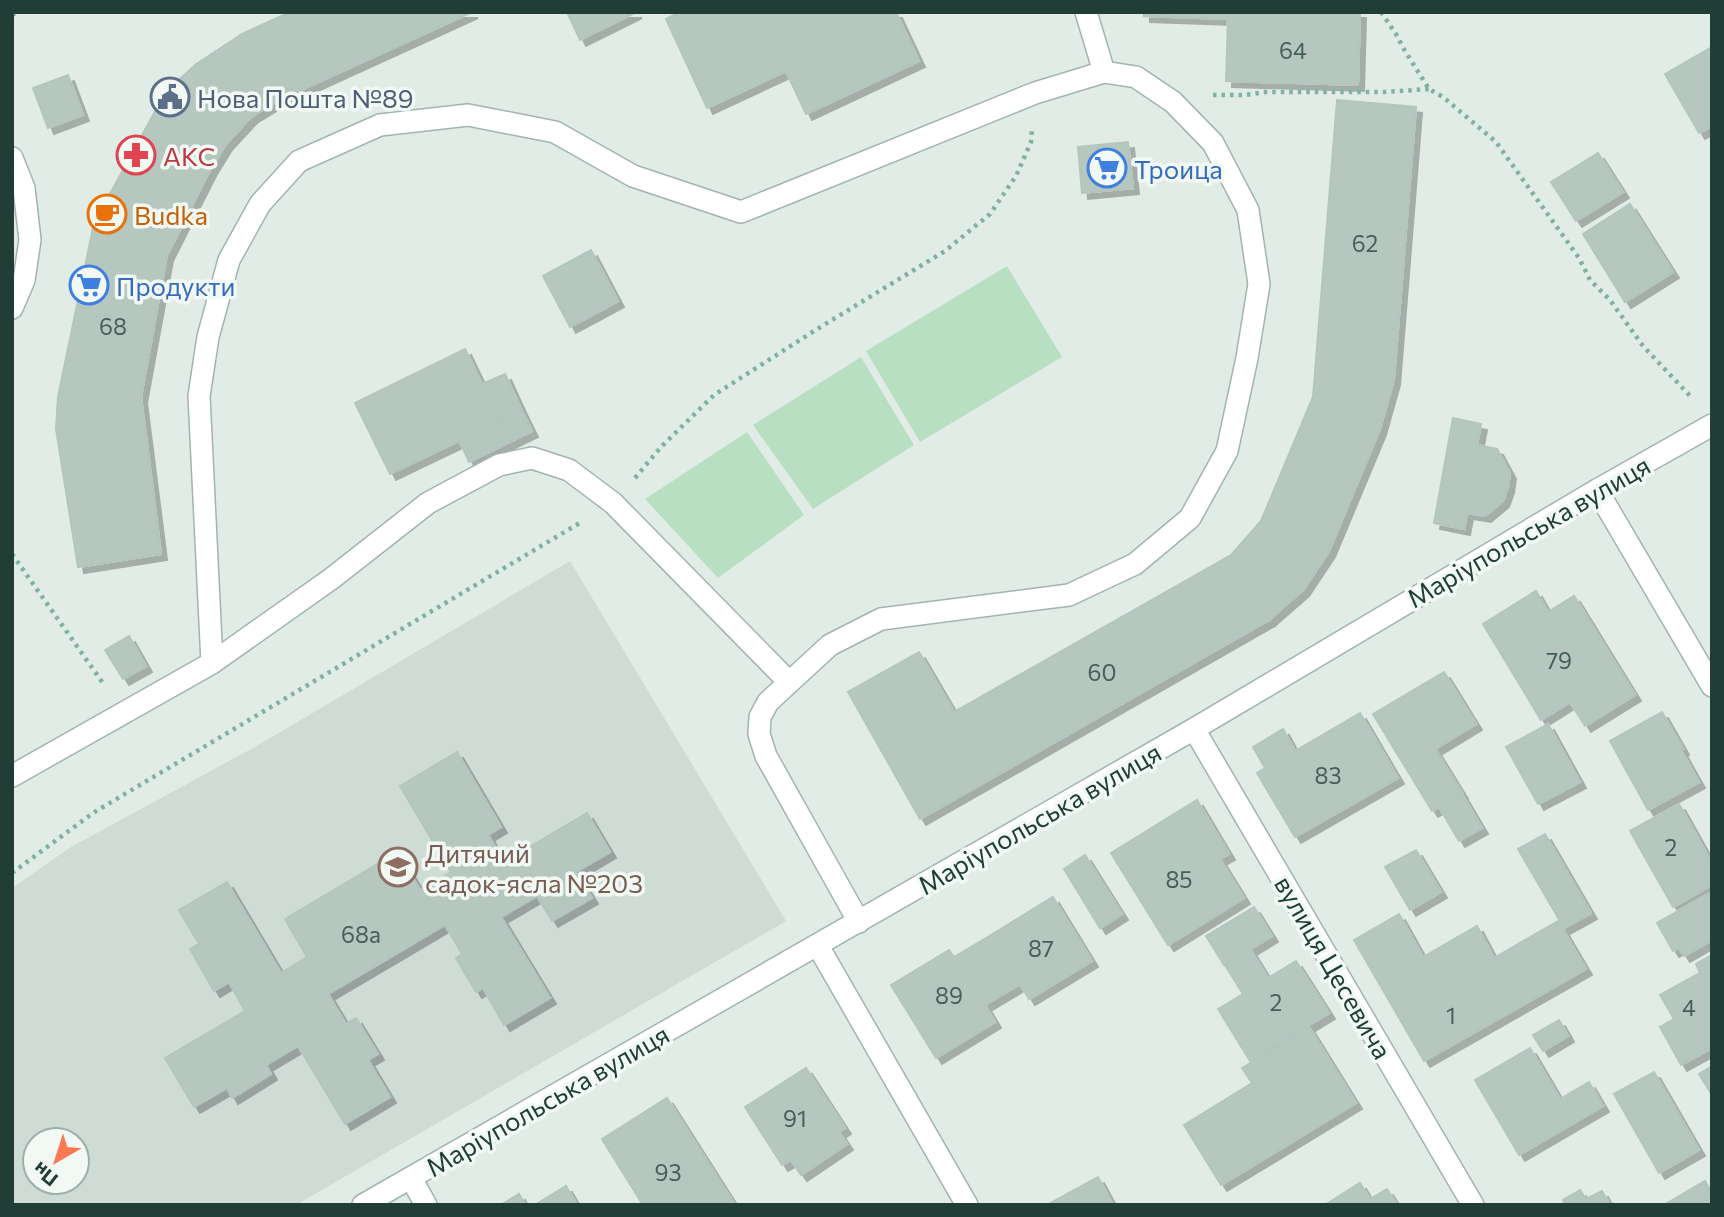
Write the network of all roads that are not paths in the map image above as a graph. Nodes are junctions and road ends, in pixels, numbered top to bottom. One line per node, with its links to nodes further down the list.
1 (1086, 12): 2 (street)
2 (1104, 72): 7 (street); 8 (street)
3 (12, 158): 4 (street)
4 (12, 308)
5 (1712, 425): 6 (street, Маріупольська вулиця)
6 (1597, 490): 9 (street); 10 (street, Маріупольська вулиця)
7 (212, 663): 8 (street); 11 (street)
8 (789, 682): 12 (street)
9 (1712, 686)
10 (1194, 729): 12 (street, Маріупольська вулиця); 18 (street, вулиця Цесевича)
11 (12, 776)
12 (859, 922): 13 (street, Маріупольська вулиця)
13 (818, 946): 14 (street, Маріупольська вулиця); 17 (street)
14 (411, 1178): 15 (street, Маріупольська вулиця); 16 (street)
15 (363, 1205)
16 (426, 1205)
17 (967, 1205)
18 (1473, 1205)

